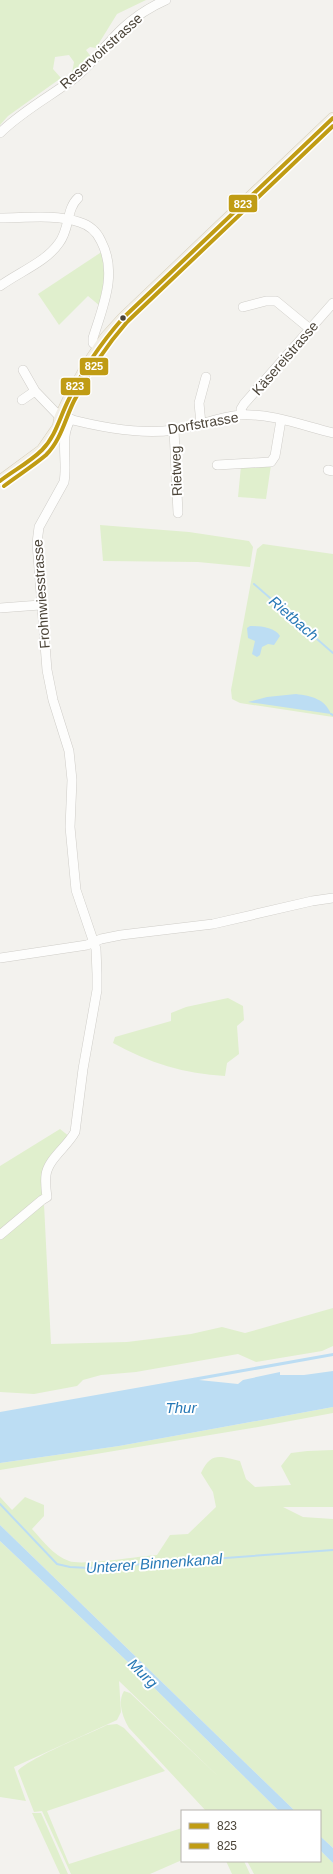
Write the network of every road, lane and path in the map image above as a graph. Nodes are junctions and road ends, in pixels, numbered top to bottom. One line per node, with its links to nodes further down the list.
1 (166, 0): 3 (street, Reservoirstrasse)
2 (333, 118): 11 (main road)
3 (0, 133)
4 (78, 198): 6 (street)
5 (0, 218): 6 (street)
6 (68, 219): 7 (street); 11 (street)
7 (0, 286)
8 (333, 302): 10 (street, Käsereistrasse)
9 (243, 307): 10 (street)
10 (310, 329): 16 (street, Käsereistrasse)
11 (98, 347): 18 (main road)
12 (23, 370): 14 (street)
13 (206, 377): 19 (street)
14 (35, 391): 15 (street); 18 (street)
15 (22, 400)
16 (241, 415): 17 (street, Dorfstrasse); 19 (street, Dorfstrasse)
17 (281, 420): 21 (street, Dorfstrasse); 22 (street)
18 (66, 421): 20 (street, Dorfstrasse); 23 (main road); 25 (street, Frohnwiesstrasse)
19 (201, 424): 20 (street, Dorfstrasse)
20 (174, 430): 24 (street, Rietweg)
21 (333, 433)
22 (217, 465)
23 (0, 481)
24 (178, 513)
25 (40, 605): 26 (street); 28 (street, Frohnwiesstrasse)
26 (0, 608)
27 (333, 898): 28 (street)
28 (93, 942): 29 (street); 30 (street, Frohnwiesstrasse)
29 (0, 958)
30 (0, 1235)

